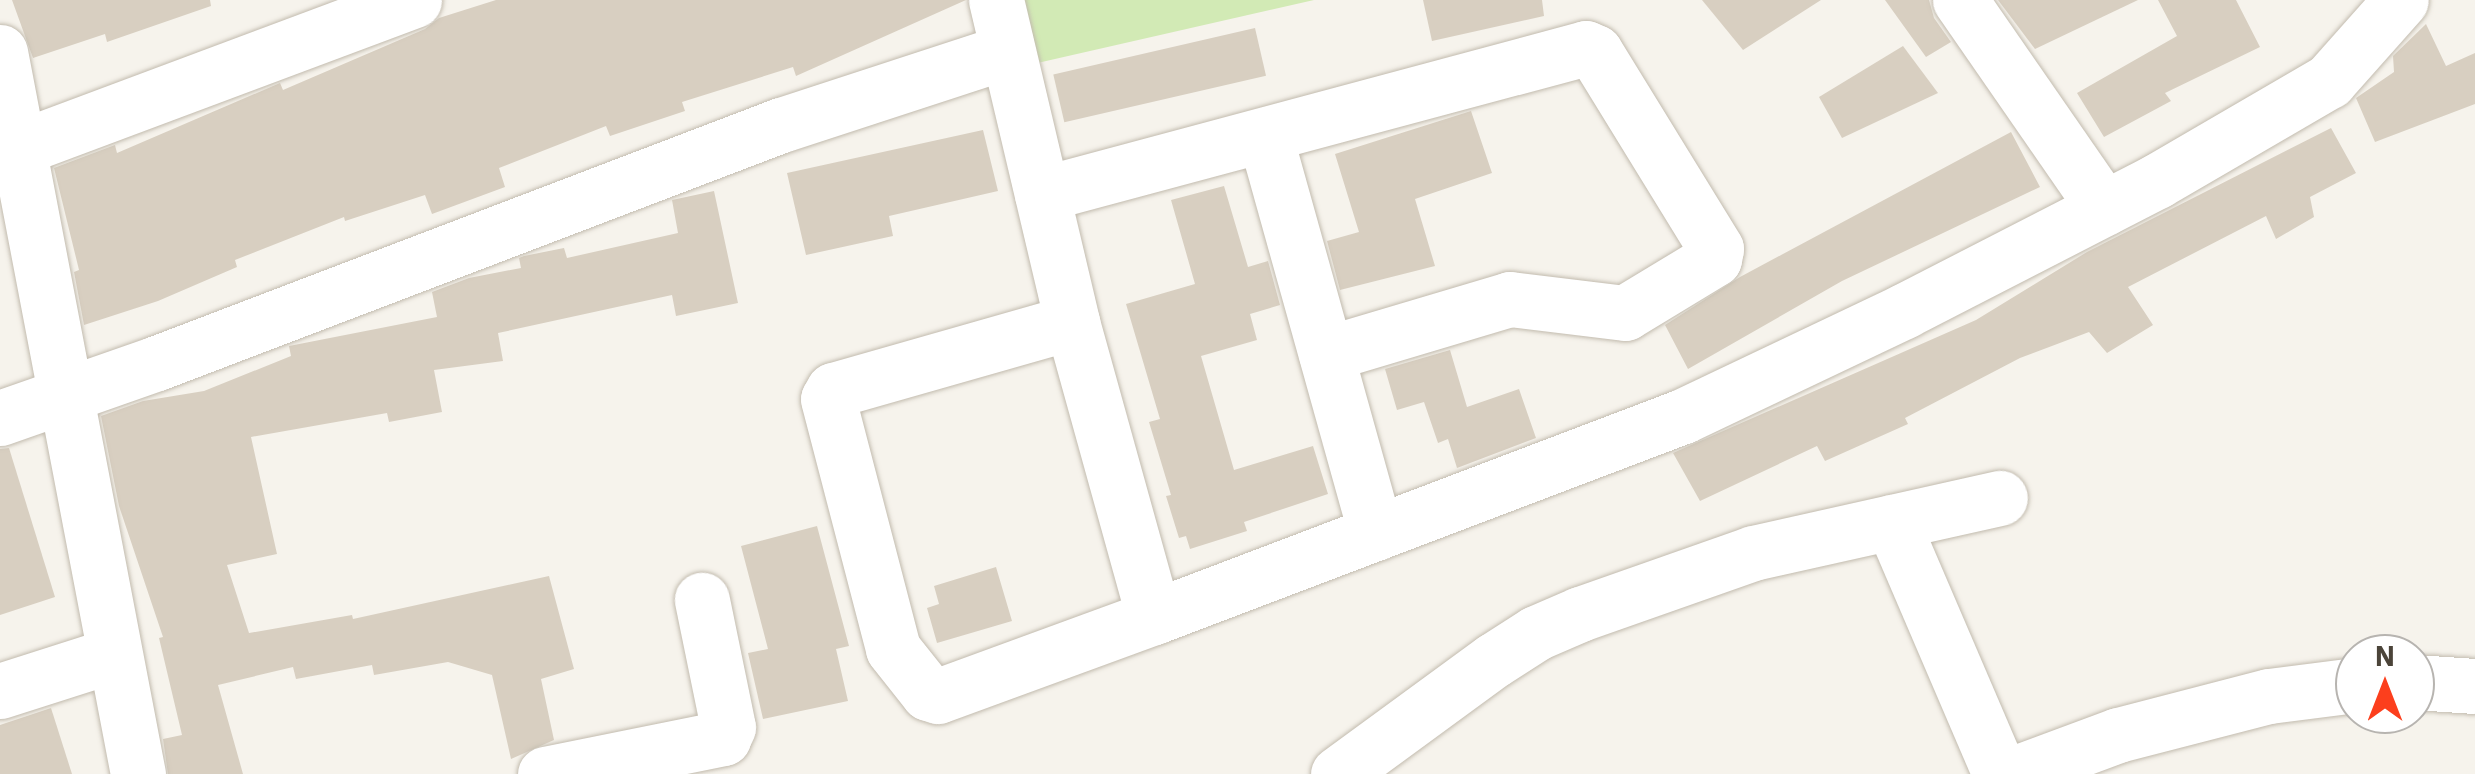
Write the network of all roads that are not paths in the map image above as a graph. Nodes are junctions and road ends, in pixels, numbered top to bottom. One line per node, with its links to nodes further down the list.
1 (414, 0): 7 (street)
2 (1960, 0): 9 (street)
3 (2401, 0): 9 (street)
4 (1001, 25): 8 (street); 12 (street)
5 (0, 52): 7 (street)
6 (1265, 136): 8 (street); 11 (street); 11 (street)
7 (9, 152): 12 (street)
8 (1042, 194): 10 (street)
9 (2104, 208): 16 (street)
10 (1072, 322): 18 (street); 18 (street)
11 (1326, 354): 16 (street)
12 (64, 398): 13 (street); 19 (street)
13 (0, 418)
14 (2000, 498): 15 (street)
15 (1892, 522): 26 (street); 27 (street)
16 (1376, 533): 18 (street)
17 (702, 600): 25 (street)
18 (1154, 617)
19 (113, 655): 23 (street); 24 (street)
20 (2435, 683): 21 (street)
21 (2475, 686)
22 (2335, 688): 28 (street)
23 (0, 691)
24 (138, 774)
25 (546, 774)
26 (1338, 774)
27 (2000, 774)
28 (2014, 774)

